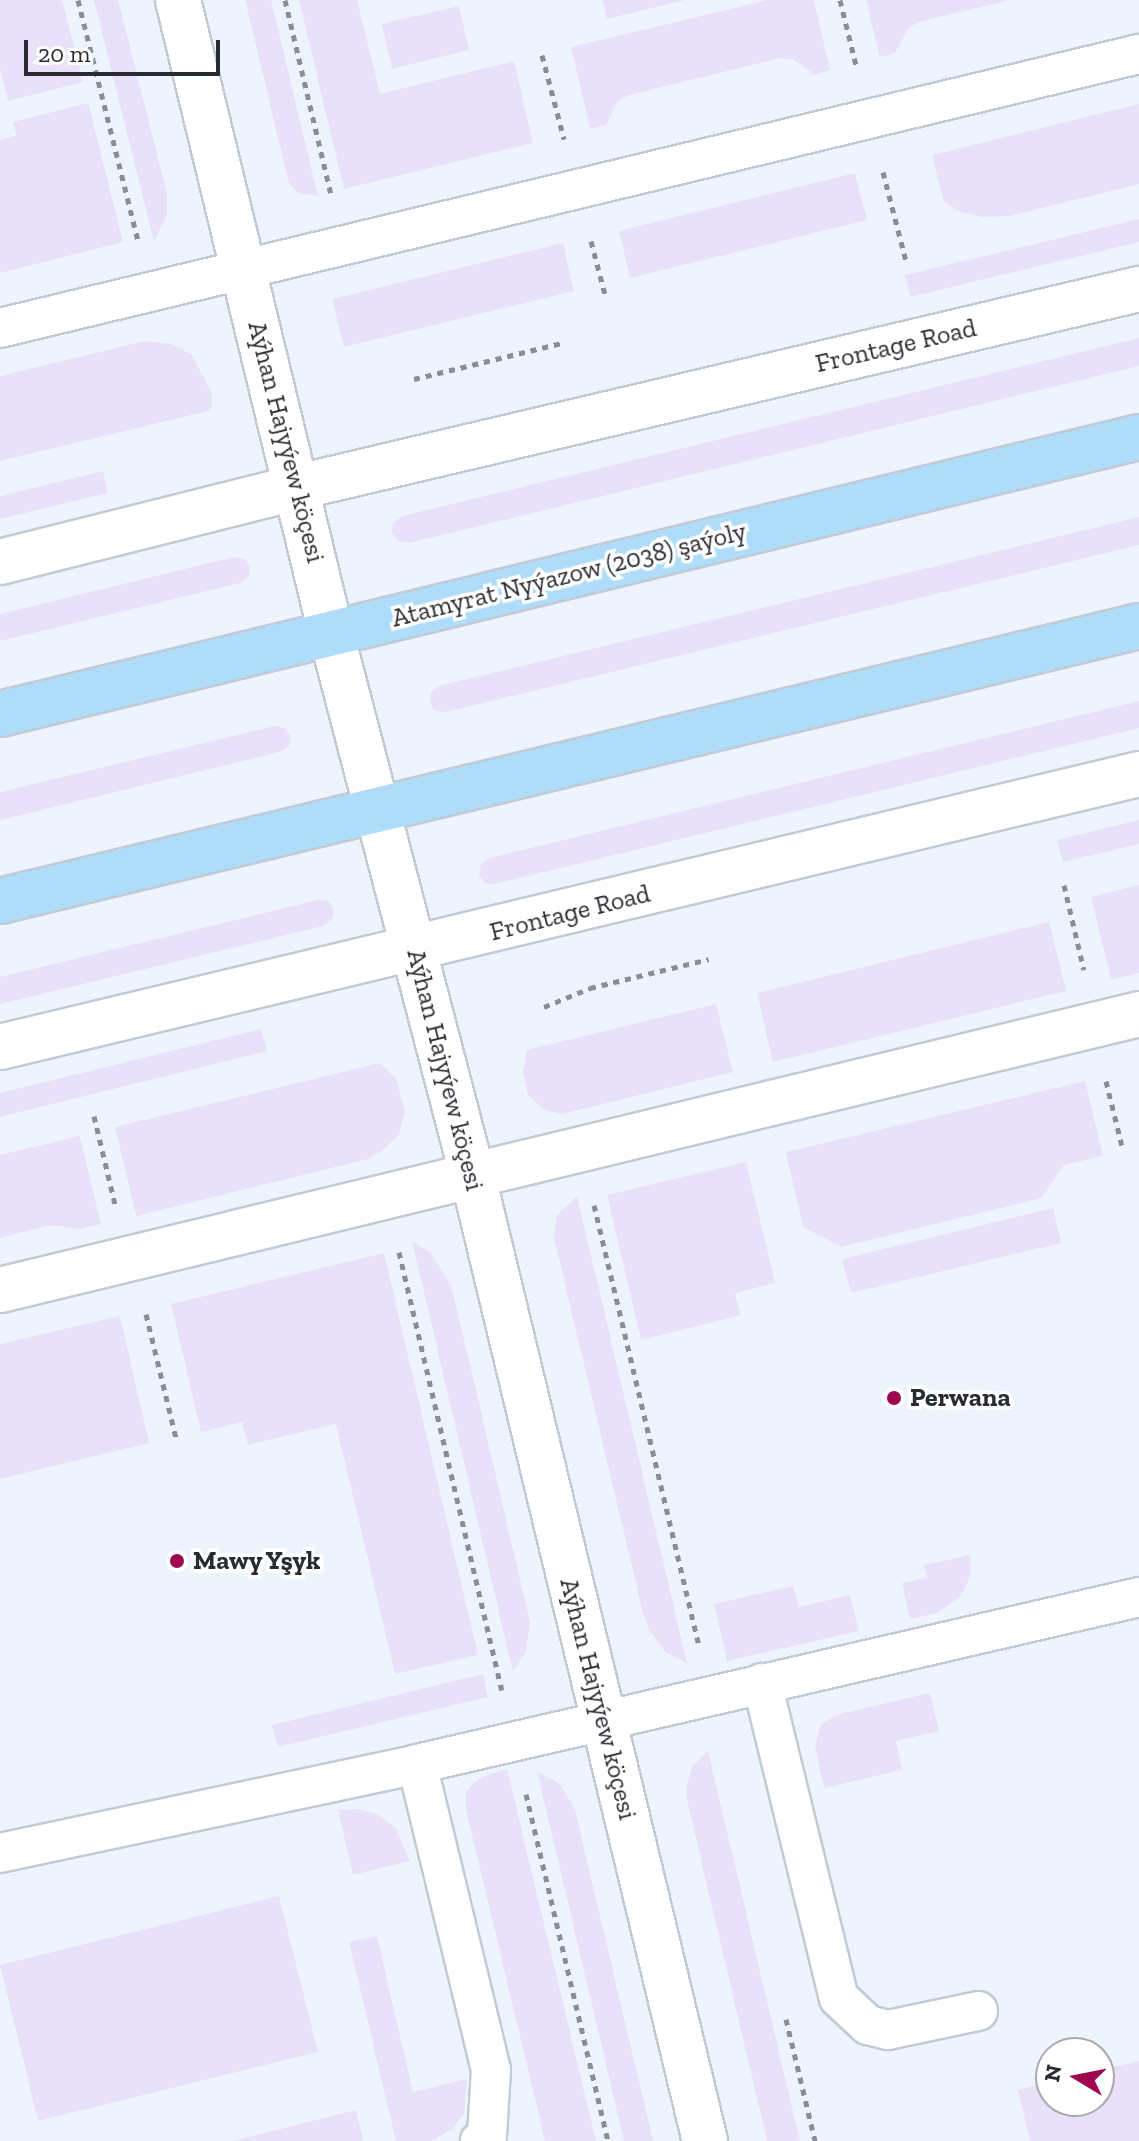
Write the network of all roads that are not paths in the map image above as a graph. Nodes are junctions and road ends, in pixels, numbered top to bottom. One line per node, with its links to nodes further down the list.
1 (178, 0): 3 (street, Aýhan Hajyýew köçesi)
2 (1139, 54): 3 (lane)
3 (244, 270): 5 (lane); 7 (street, Aýhan Hajyýew köçesi)
4 (1139, 289): 7 (street, Frontage Road)
5 (0, 328)
6 (1139, 437): 10 (main road, Atamyrat Nyýazow (2038) şaýoly)
7 (298, 487): 8 (street, Frontage Road); 10 (street, Aýhan Hajyýew köçesi)
8 (0, 562)
9 (1139, 626): 13 (main road)
10 (331, 633): 11 (main road, Atamyrat Nyýazow (2038) şaýoly); 13 (street, Aýhan Hajyýew köçesi)
11 (0, 714)
12 (1139, 774): 15 (street, Frontage Road)
13 (377, 811): 14 (main road); 15 (street, Aýhan Hajyýew köçesi)
14 (0, 901)
15 (415, 951): 17 (street, Frontage Road); 18 (street, Aýhan Hajyýew köçesi)
16 (1139, 1014): 18 (street)
17 (0, 1047)
18 (473, 1177): 19 (street); 22 (street, Aýhan Hajyýew köçesi)
19 (0, 1290)
20 (1139, 1597): 21 (lane)
21 (762, 1683): 22 (lane); 25 (lane)
22 (603, 1720): 23 (lane); 27 (street, Aýhan Hajyýew köçesi)
23 (417, 1764): 24 (lane); 26 (lane)
24 (0, 1853)
25 (978, 2011)
26 (480, 2141)
27 (705, 2141)

